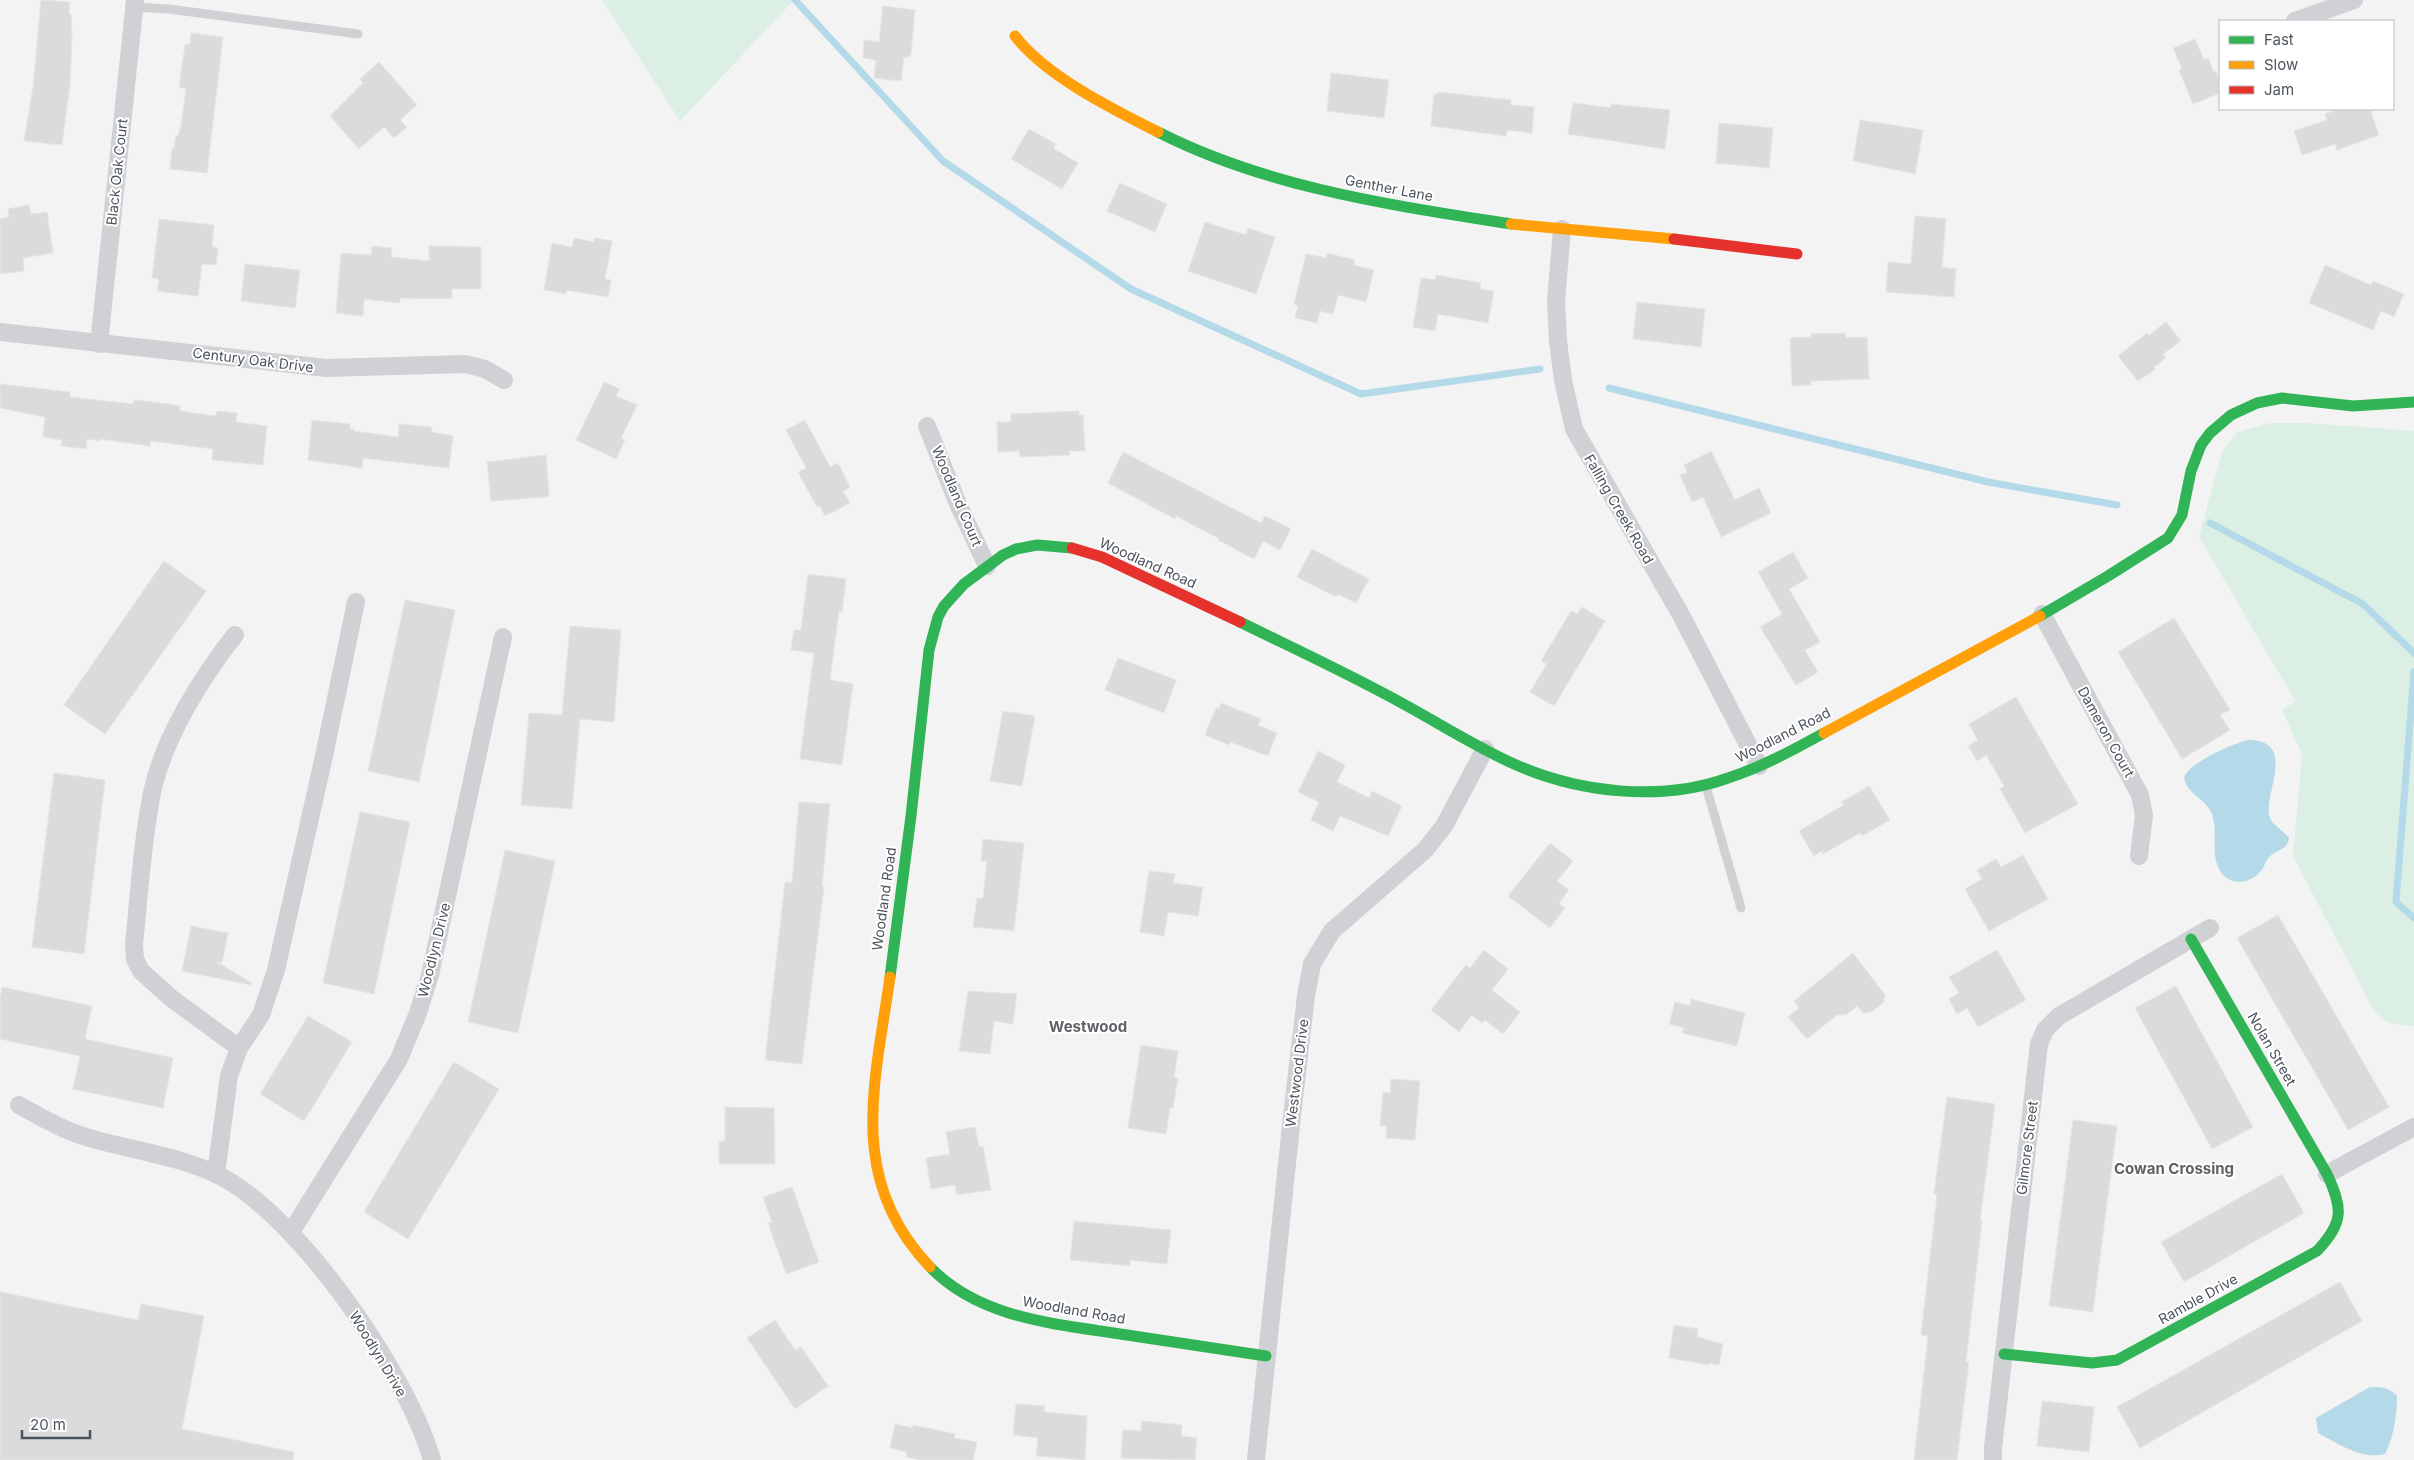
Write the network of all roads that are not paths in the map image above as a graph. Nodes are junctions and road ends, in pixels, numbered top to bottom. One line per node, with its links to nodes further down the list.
1 (2354, 0): 3 (street)
2 (134, 3): 4 (lane); 9 (street, Black Oak Court)
3 (2298, 20)
4 (358, 34)
5 (1015, 36): 6 (street, Genther Lane)
6 (1562, 229): 7 (street, Genther Lane); 19 (street, Falling Creek Road)
7 (1797, 254)
8 (0, 332): 9 (street, Century Oak Drive)
9 (100, 344): 10 (street, Century Oak Drive)
10 (504, 380)
11 (2414, 402): 15 (street, Woodland Road)
12 (927, 426): 13 (street, Woodland Court)
13 (987, 566): 18 (street, Woodland Road); 32 (street, Woodland Road)
14 (356, 602): 25 (street)
15 (2042, 614): 19 (street, Woodland Road); 21 (street, Dameron Court)
16 (234, 635): 25 (street)
17 (503, 637): 30 (street, Woodlyn Drive)
18 (1485, 749): 20 (street, Woodland Road); 32 (street, Westwood Drive)
19 (1759, 766): 20 (street, Woodland Road)
20 (1706, 785): 22 (lane)
21 (2140, 856)
22 (1742, 908)
23 (2210, 928): 24 (street, Gilmore Street)
24 (2191, 939): 29 (street, Nolan Street); 31 (street, Gilmore Street)
25 (239, 1048): 28 (street)
26 (19, 1105): 28 (street, Woodlyn Drive)
27 (2414, 1127): 29 (street)
28 (216, 1174): 30 (street, Woodlyn Drive)
29 (2327, 1174): 31 (street, Ramble Drive)
30 (291, 1232): 33 (street, Woodlyn Drive)
31 (2004, 1354): 35 (street, Gilmore Street)
32 (1266, 1356): 34 (street, Westwood Drive)
33 (432, 1460)
34 (1256, 1460)
35 (1993, 1460)

